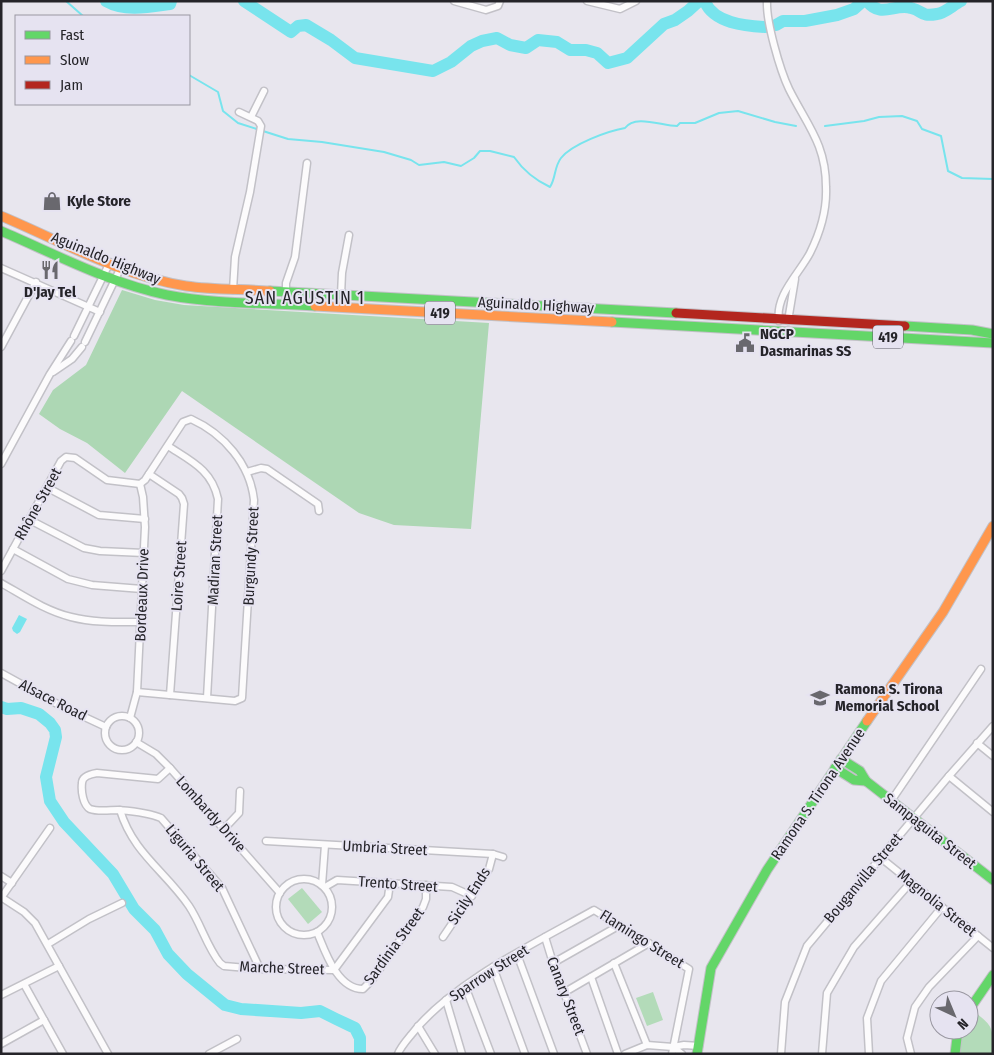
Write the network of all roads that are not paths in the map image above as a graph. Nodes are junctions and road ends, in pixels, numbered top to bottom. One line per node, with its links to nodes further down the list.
1 (454, 1): 2 (street)
2 (500, 1)
3 (587, 1): 4 (street)
4 (636, 1)
5 (767, 1): 17 (street)
6 (264, 91): 8 (street)
7 (239, 112): 8 (street)
8 (250, 117): 20 (street)
9 (306, 162): 21 (street)
10 (1, 216): 13 (main road, Aguinaldo Highway / 419)
11 (1, 231): 16 (main road, Aguinaldo Highway / 419)
12 (348, 235): 22 (street)
13 (110, 262): 14 (main road, Aguinaldo Highway / 419); 16 (street)
14 (121, 267): 18 (street); 20 (main road, Aguinaldo Highway / 419)
15 (1, 268): 19 (street)
16 (104, 275): 18 (main road, Aguinaldo Highway / 419); 26 (street)
17 (795, 277): 30 (street); 31 (street)
18 (116, 280): 24 (main road, Aguinaldo Highway / 419); 28 (street)
19 (36, 282): 26 (street); 35 (street)
20 (233, 289): 21 (main road, Aguinaldo Highway / 419); 24 (street)
21 (286, 291): 22 (main road, Aguinaldo Highway / 419); 25 (street)
22 (341, 295): 23 (main road, Aguinaldo Highway / 419); 27 (street)
23 (436, 300): 29 (main road); 30 (main road, Aguinaldo Highway / 419)
24 (232, 301): 25 (main road, Aguinaldo Highway / 419)
25 (286, 304): 27 (main road, Aguinaldo Highway / 419)
26 (89, 306): 28 (street); 36 (street)
27 (340, 308): 29 (main road, Aguinaldo Highway / 419)
28 (100, 312): 36 (street)
29 (435, 313): 32 (main road, Aguinaldo Highway / 419)
30 (778, 319): 31 (main road, Aguinaldo Highway / 419); 32 (street)
31 (788, 320): 32 (street); 33 (main road, Aguinaldo Highway / 419)
32 (783, 331): 34 (main road, Aguinaldo Highway / 419)
33 (993, 334)
34 (993, 343)
35 (1, 347)
36 (50, 374): 38 (street)
37 (168, 446): 39 (street, Burgundy Street); 40 (street, Burgundy Street); 58 (street, Madiran Street)
38 (1, 464)
39 (248, 472): 43 (street); 58 (street, Burgundy Street)
40 (149, 474): 41 (street, Burgundy Street); 57 (street, Loire Street)
41 (140, 484): 42 (street, Rhône Street); 44 (street, Bordeaux Drive)
42 (48, 488): 44 (street); 45 (street, Rhône Street)
43 (319, 511)
44 (146, 519): 49 (street, Bordeaux Drive)
45 (30, 520): 48 (street, Rhône Street); 49 (street)
46 (993, 526): 47 (main road, Ramona S. Tirona Avenue)
47 (989, 541): 65 (main road, Ramona S. Tirona Avenue)
48 (13, 550): 50 (street, Rhône Street); 52 (street)
49 (144, 553): 52 (street, Bordeaux Drive)
50 (1, 571)
51 (1, 583): 53 (street)
52 (142, 589): 53 (street, Bordeaux Drive)
53 (141, 622): 56 (street, Bordeaux Drive)
54 (980, 669): 71 (street)
55 (1, 673): 61 (street, Alsace Road)
56 (138, 692): 57 (street, Burgundy Street); 59 (street, Bordeaux Drive)
57 (170, 694): 58 (street, Burgundy Street)
58 (207, 698)
59 (128, 717): 61 (street); 62 (street)
60 (993, 726): 63 (street, Bouganvilla Street)
61 (106, 727): 62 (street)
62 (136, 742): 66 (street, Lombardy Drive)
63 (977, 743): 64 (street); 68 (street, Bouganvilla Street)
64 (993, 756)
65 (841, 759): 67 (main road, Ramona S. Tirona Avenue); 69 (main road, Sampaguita Street)
66 (170, 768): 72 (street, Liguria Street); 76 (street, Lombardy Drive)
67 (835, 768): 69 (main road, Sampaguita Street); 124 (main road, Ramona S. Tirona Avenue)
68 (949, 776): 73 (street); 74 (street, Bouganvilla Street)
69 (866, 781): 71 (main road, Sampaguita Street)
70 (240, 791): 76 (street)
71 (891, 801): 74 (main road, Sampaguita Street)
72 (120, 810): 108 (street, Liguria Street); 108 (street, Marche Street)
73 (993, 812)
74 (913, 818): 81 (street, Bouganvilla Street); 83 (main road, Sampaguita Street)
75 (50, 828): 85 (street)
76 (224, 829): 89 (street, Lombardy Drive)
77 (266, 841): 78 (street, Umbria Street)
78 (325, 845): 79 (street, Umbria Street); 88 (street)
79 (493, 854): 80 (street, Umbria Street); 90 (street, Sicily Ends)
80 (503, 857)
81 (881, 858): 84 (street, Magnolia Street); 139 (street, Bouganvilla Street)
82 (1, 876): 85 (street)
83 (993, 880)
84 (912, 882): 93 (street, Magnolia Street); 140 (street)
85 (12, 883): 91 (street)
86 (390, 883): 87 (street, Trento Street); 88 (street, Trento Street); 109 (street, Marche Street)
87 (426, 885): 90 (street, Trento Street); 109 (street, Sardinia Street)
88 (323, 886): 89 (street); 96 (street)
89 (280, 893): 96 (street)
90 (472, 896): 97 (street, Sicily Ends)
91 (1, 897): 101 (street)
92 (122, 902): 101 (street)
93 (942, 907): 98 (street, Magnolia Street); 141 (street)
94 (594, 910): 95 (street, Flamingo Street); 99 (street, Sparrow Street)
95 (620, 925): 100 (street, Flamingo Street); 104 (street)
96 (317, 932): 109 (street, Sardinia Street)
97 (443, 936)
98 (978, 936): 102 (street, Magnolia Street); 142 (street)
99 (545, 937): 103 (street, Sparrow Street); 104 (street, Canary Street)
100 (648, 943): 105 (street); 125 (street, Flamingo Street)
101 (48, 944): 106 (street)
102 (993, 948)
103 (517, 954): 107 (street, Sparrow Street); 134 (street)
104 (553, 963): 114 (street, Canary Street)
105 (614, 963): 111 (street); 123 (street)
106 (59, 966): 112 (street); 129 (street)
107 (493, 967): 113 (street, Sparrow Street); 133 (street)
108 (260, 969): 109 (street, Marche Street)
109 (334, 970)
110 (993, 974): 115 (main road)
111 (591, 977): 114 (street); 136 (street)
112 (24, 984): 116 (street); 118 (street)
113 (465, 986): 117 (street, Sparrow Street); 132 (street)
114 (565, 992): 135 (street, Canary Street)
115 (979, 995)
116 (1, 996)
117 (446, 1000): 119 (street, Sparrow Street); 127 (street)
118 (44, 1020): 122 (street); 128 (street)
119 (418, 1026): 126 (street, Sparrow Street); 131 (street)
120 (238, 1039): 130 (street)
121 (957, 1040): 143 (main road)
122 (1, 1044)
123 (647, 1045): 125 (street); 137 (street)
124 (698, 1050): 125 (street)
125 (672, 1051): 138 (street)
126 (398, 1053)
127 (461, 1053)
128 (63, 1054)
129 (108, 1054)
130 (209, 1054)
131 (435, 1054)
132 (491, 1054)
133 (525, 1054)
134 (554, 1054)
135 (587, 1054)
136 (618, 1054)
137 (625, 1054)
138 (682, 1054)
139 (781, 1054)
140 (822, 1054)
141 (869, 1054)
142 (911, 1054)
143 (955, 1054)

